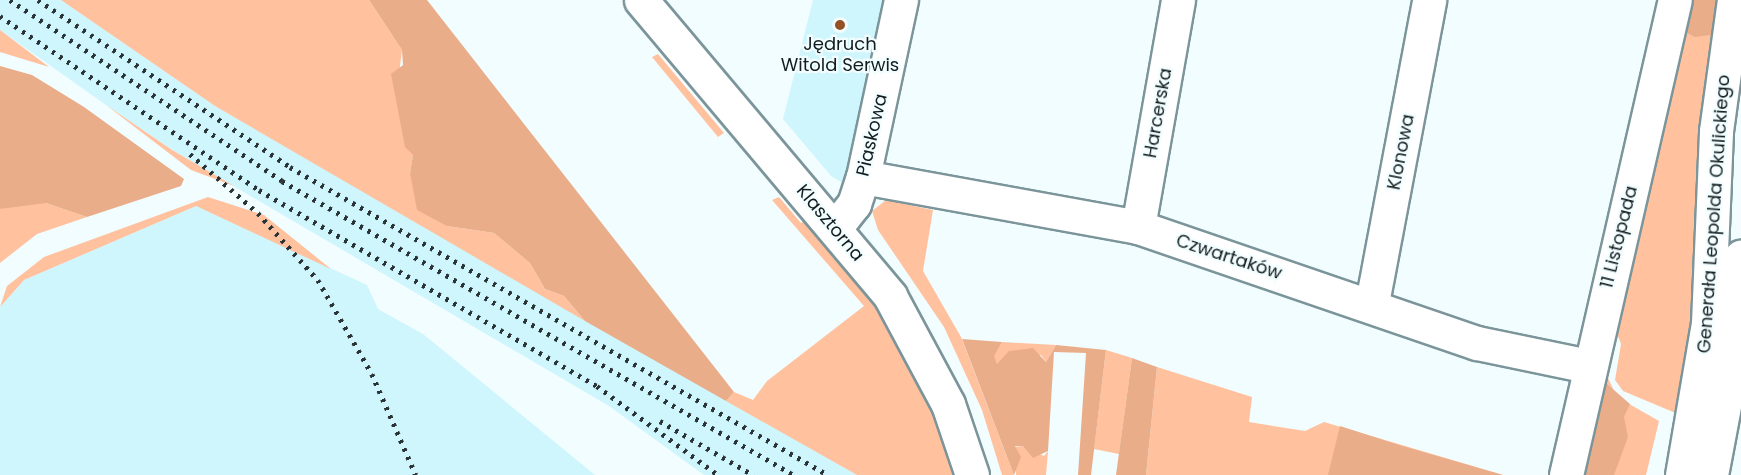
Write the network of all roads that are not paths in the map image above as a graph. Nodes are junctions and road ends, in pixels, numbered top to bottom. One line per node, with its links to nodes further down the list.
1 (641, 0): 9 (street, Klasztorna)
2 (901, 0): 7 (street, Piaskowa)
3 (1178, 0): 8 (street, Harcerska)
4 (1429, 0): 11 (street, Klonowa)
5 (1675, 0): 14 (street, 11 Listopada)
6 (1734, 0): 13 (street, Generała Leopolda Okulickiego)
7 (863, 177): 8 (street, Czwartaków); 9 (street, Piaskowa)
8 (1138, 227): 11 (street, Czwartaków)
9 (835, 228): 16 (street, Klasztorna)
10 (1741, 257): 12 (street, Generała Leopolda Okulickiego)
11 (1372, 303): 14 (street, Czwartaków)
12 (1737, 349): 13 (street, Generała Leopolda Okulickiego); 15 (street)
13 (1703, 365): 15 (street, Generała Leopolda Okulickiego); 18 (street)
14 (1588, 366): 17 (street, 11 Listopada)
15 (1734, 392): 19 (street)
16 (972, 475)
17 (1566, 475)
18 (1682, 475)
19 (1711, 475)

